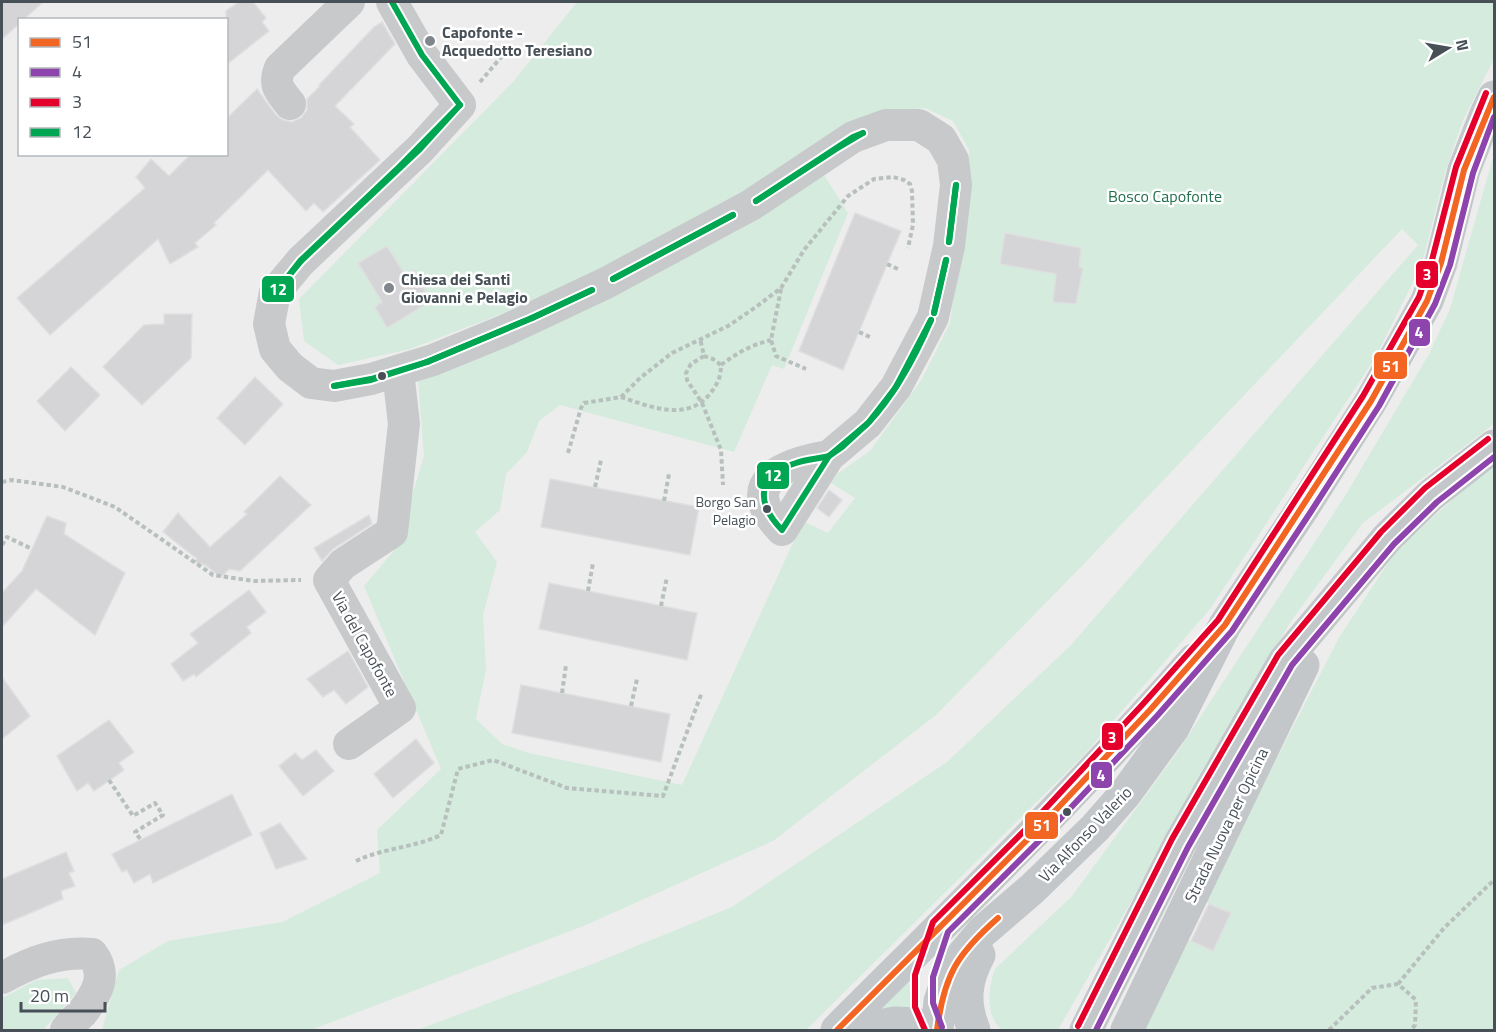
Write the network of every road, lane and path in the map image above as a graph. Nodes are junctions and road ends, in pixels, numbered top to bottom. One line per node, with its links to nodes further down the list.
1 (349, 2): 5 (street)
2 (392, 2): 6 (street)
3 (508, 49): 6 (path)
4 (1494, 97): 38 (main road, Via Alfonso Valerio)
5 (290, 104)
6 (460, 105): 18 (street)
7 (908, 248): 10 (path)
8 (887, 264): 9 (path)
9 (900, 270)
10 (781, 288): 12 (path); 14 (path)
11 (859, 332): 13 (path)
12 (700, 338): 15 (path); 19 (path)
13 (872, 338)
14 (771, 340): 16 (path); 17 (path)
15 (704, 356): 16 (path); 20 (path)
16 (721, 366): 20 (path)
17 (806, 369)
18 (398, 371): 23 (street); 34 (street, Via del Capofonte)
19 (621, 397): 20 (path); 22 (path)
20 (702, 403): 27 (path)
21 (1494, 446): 37 (main road, Strada Nuova per Opicina)
22 (568, 453)
23 (829, 456)
24 (601, 460): 28 (path)
25 (669, 474): 29 (path)
26 (2, 482): 34 (path)
27 (723, 485)
28 (595, 487)
29 (664, 501)
30 (2, 545): 31 (path)
31 (32, 549)
32 (593, 563): 35 (path)
33 (667, 577): 36 (path)
34 (329, 580): 44 (street, Via del Capofonte)
35 (588, 591)
36 (661, 606)
37 (1321, 619): 59 (main road, Strada Nuova per Opicina); 60 (main road, Strada Nuova per Opicina)
38 (1225, 625): 49 (main road, Via Alfonso Valerio); 50 (main road, Via Alfonso Valerio)
39 (566, 665): 42 (path)
40 (637, 679): 43 (path)
41 (702, 692): 47 (path)
42 (562, 693)
43 (631, 706)
44 (349, 744)
45 (109, 780): 46 (path)
46 (141, 840)
47 (356, 861)
48 (1494, 880): 52 (path)
49 (1032, 889): 57 (main road, Via Alfonso Valerio); 58 (main road)
50 (940, 927): 54 (main road); 57 (main road, Via Alfonso Valerio)
51 (2, 978): 53 (street)
52 (1398, 984): 61 (path); 62 (path)
53 (66, 1030)
54 (837, 1030)
55 (857, 1030): 56 (main road)
56 (928, 1030)
57 (936, 1030)
58 (974, 1030)
59 (1086, 1030)
60 (1127, 1030)
61 (1329, 1030)
62 (1411, 1030)

